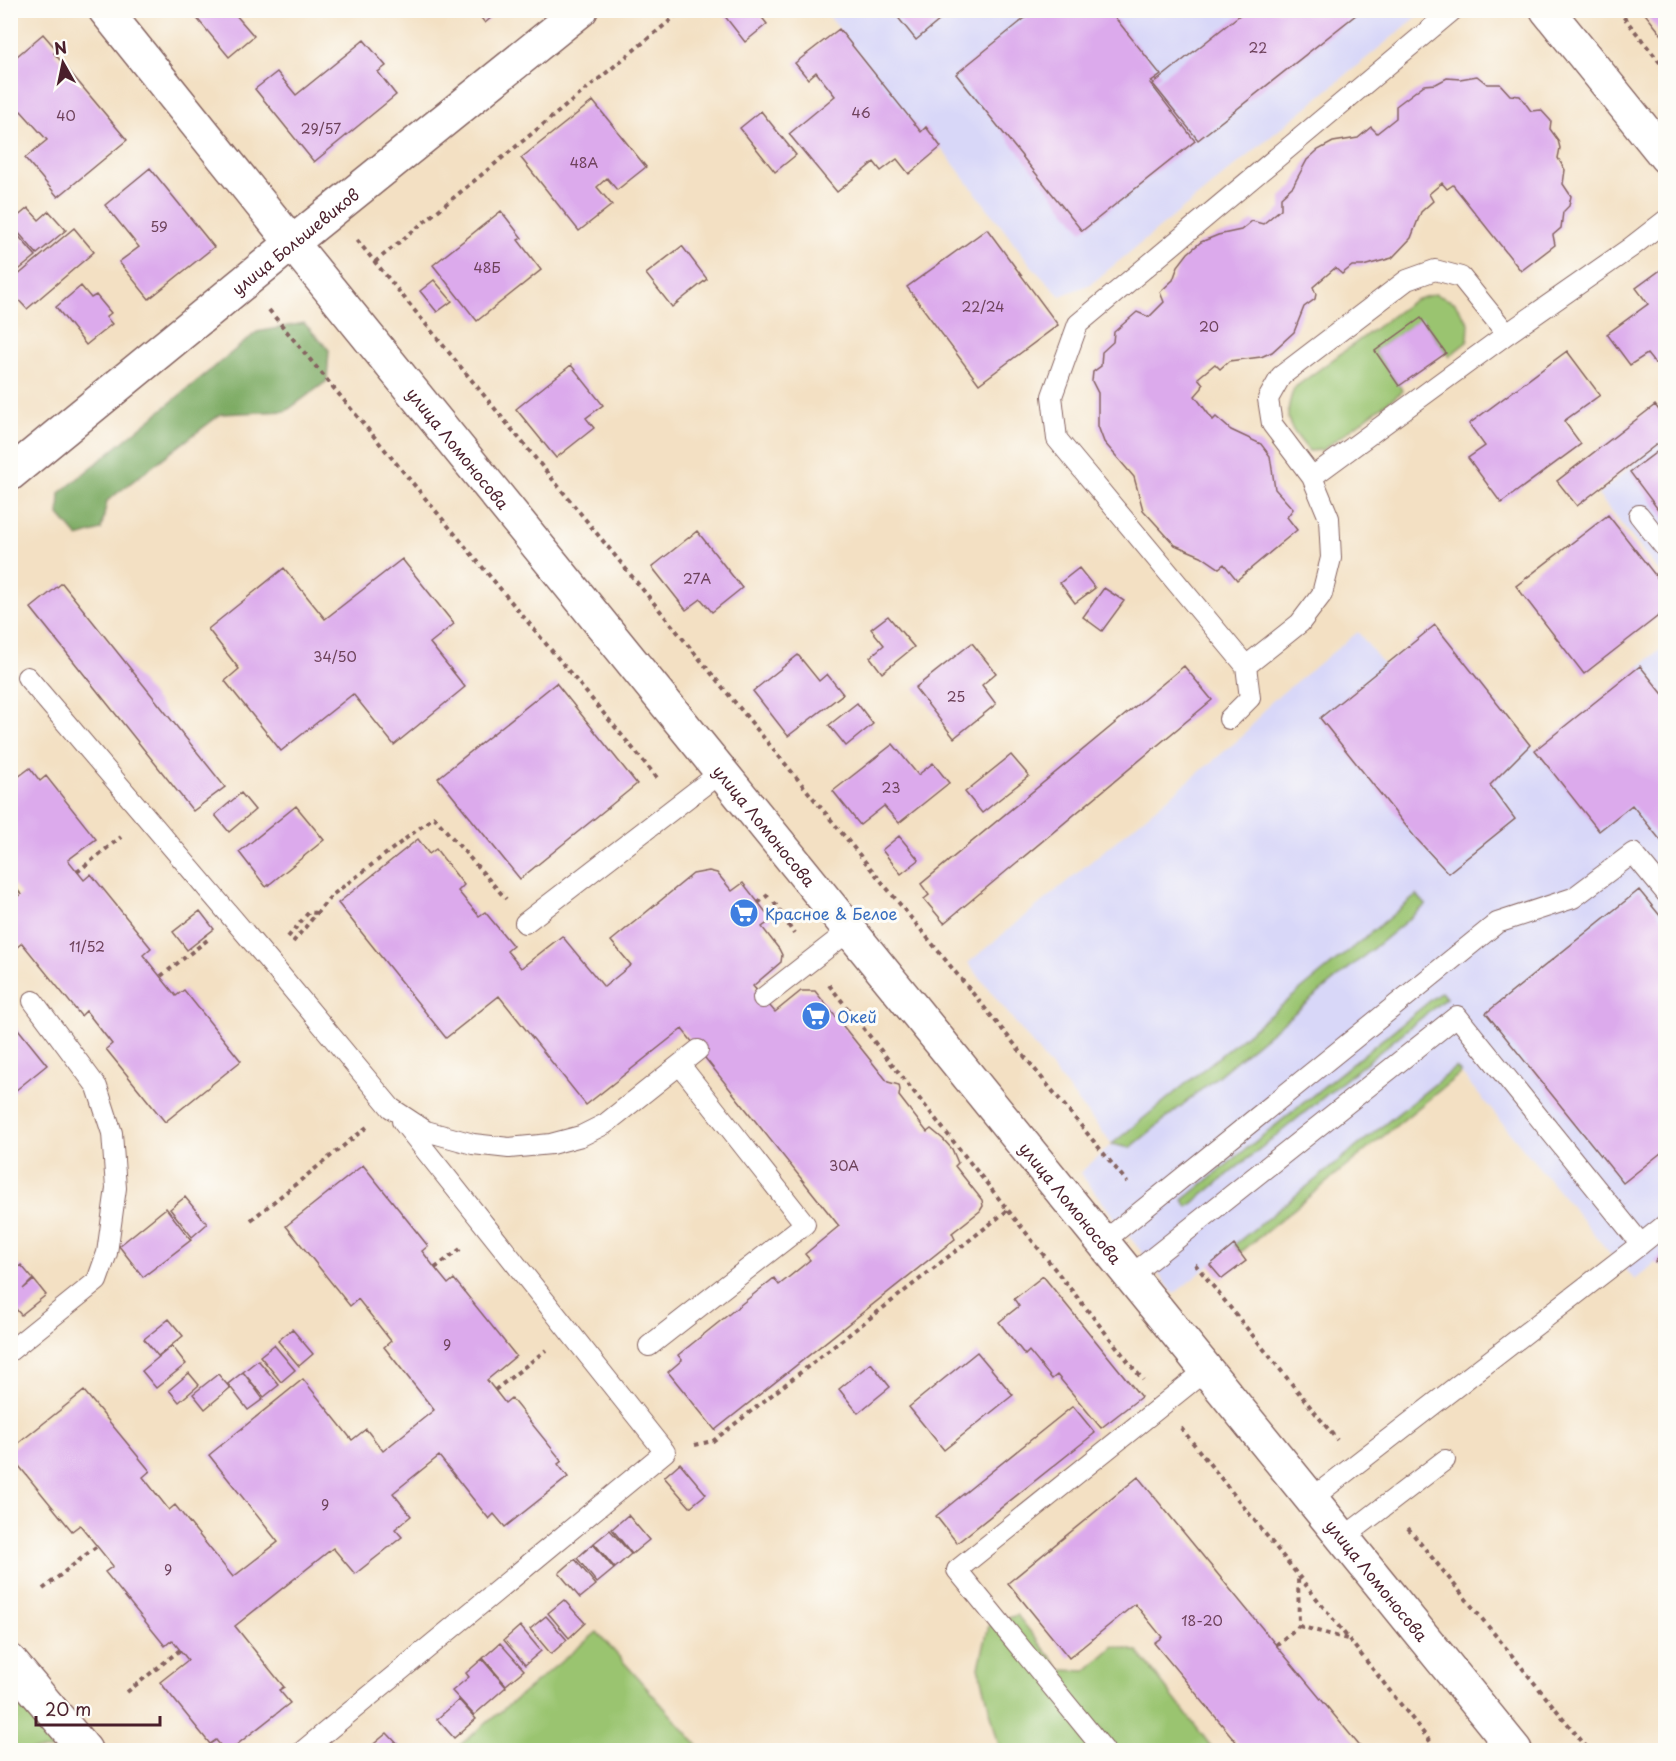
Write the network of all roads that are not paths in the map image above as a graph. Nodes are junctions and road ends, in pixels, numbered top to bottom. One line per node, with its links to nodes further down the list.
1 (105, 10): 7 (street, улица Ломоносова)
2 (581, 10): 7 (street, улица Большевиков)
3 (1453, 10): 13 (lane)
4 (1547, 10): 5 (street)
5 (1665, 157)
6 (1665, 220): 8 (lane)
7 (292, 243): 9 (street, улица Большевиков); 16 (street, улица Ломоносова)
8 (1507, 334): 10 (lane); 10 (lane)
9 (10, 474)
10 (1312, 477): 13 (lane)
11 (1639, 515): 12 (lane)
12 (1665, 549)
13 (1246, 666): 15 (lane)
14 (27, 677): 24 (lane)
15 (1228, 719)
16 (721, 772): 18 (lane); 19 (street, улица Ломоносова)
17 (1665, 893): 26 (lane)
18 (525, 923)
19 (850, 930): 20 (lane); 26 (street, улица Ломоносова)
20 (763, 998)
21 (33, 1001): 30 (lane)
22 (698, 1050): 23 (lane)
23 (680, 1065): 24 (lane); 29 (lane)
24 (391, 1108): 37 (lane)
25 (1665, 1224): 27 (lane)
26 (1103, 1242): 28 (street, улица Ломоносова)
27 (1641, 1244): 28 (lane); 33 (lane)
28 (1130, 1276): 31 (street, улица Ломоносова)
29 (649, 1346)
30 (10, 1351)
31 (1206, 1370): 33 (street, улица Ломоносова); 38 (lane)
32 (1445, 1460): 34 (lane)
33 (1311, 1499): 34 (street, улица Ломоносова)
34 (1342, 1538): 39 (street, улица Ломоносова)
35 (10, 1661): 36 (street)
36 (85, 1750)
37 (304, 1750)
38 (1104, 1750)
39 (1515, 1750)

